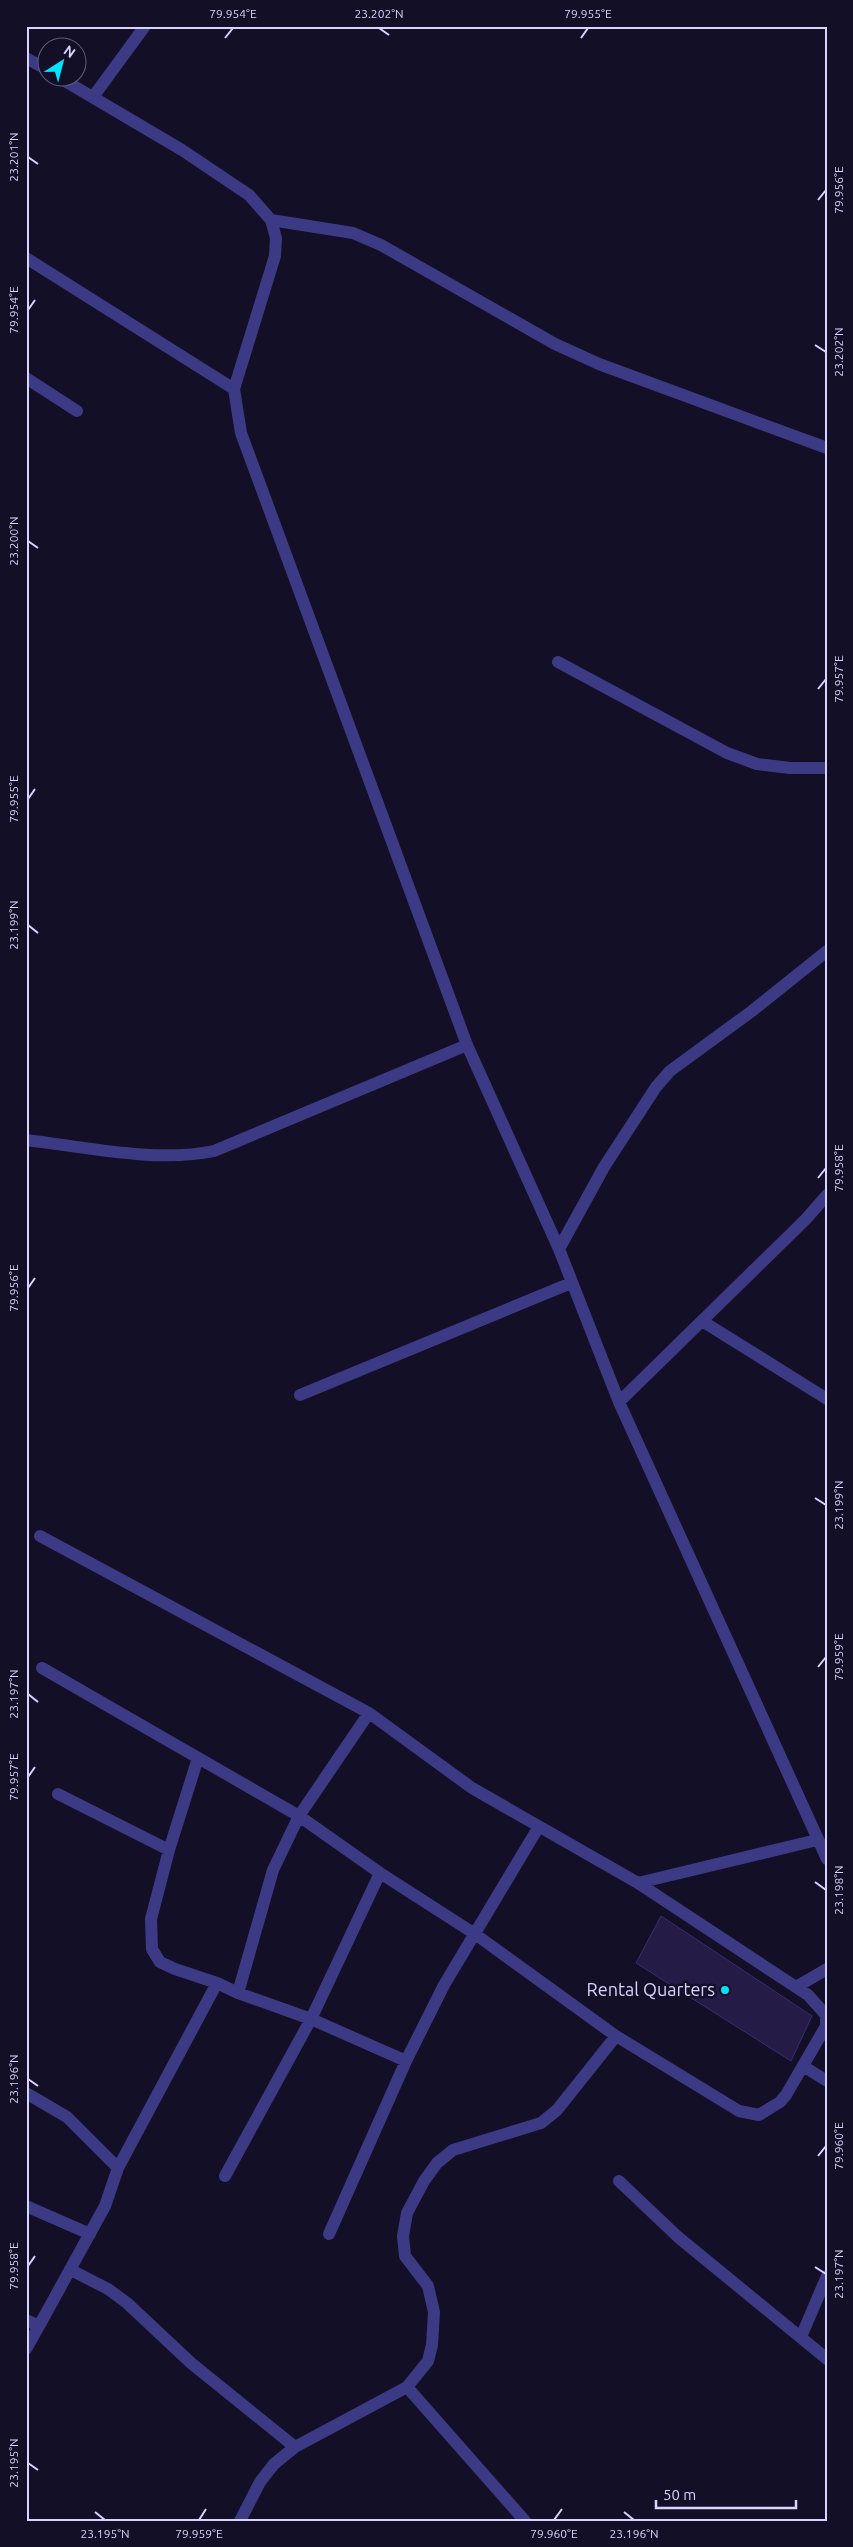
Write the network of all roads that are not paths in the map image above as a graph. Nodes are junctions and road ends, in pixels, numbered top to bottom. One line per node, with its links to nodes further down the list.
1 (146, 26): 5 (street)
2 (26, 58): 3 (street)
3 (38, 65)
4 (77, 88): 5 (street)
5 (93, 97): 6 (street)
6 (271, 220): 9 (street); 11 (street)
7 (26, 258): 9 (street)
8 (26, 378): 10 (street)
9 (234, 389): 15 (street)
10 (77, 412)
11 (827, 448)
12 (558, 662): 13 (street)
13 (827, 768)
14 (827, 951): 18 (street)
15 (467, 1045): 16 (street); 18 (street)
16 (26, 1140)
17 (827, 1195): 20 (street)
18 (559, 1249): 19 (street)
19 (571, 1283): 21 (street); 23 (street)
20 (702, 1321): 22 (street); 23 (street)
21 (300, 1395)
22 (827, 1399)
23 (620, 1402): 31 (street)
24 (40, 1536): 26 (street)
25 (42, 1668): 27 (street)
26 (369, 1713): 29 (street); 30 (street)
27 (198, 1758): 29 (street); 32 (street)
28 (58, 1794): 32 (street)
29 (299, 1816): 34 (street); 40 (street)
30 (538, 1828): 35 (street); 36 (street)
31 (816, 1840): 33 (street); 35 (street)
32 (169, 1850): 38 (street)
33 (827, 1859)
34 (380, 1873): 36 (street); 41 (street)
35 (638, 1883): 39 (street)
36 (475, 1934): 42 (street); 43 (street)
37 (827, 1969): 39 (street)
38 (216, 1983): 40 (street); 47 (street)
39 (796, 1987): 44 (street)
40 (238, 1994): 41 (street)
41 (311, 2019): 43 (street); 48 (street)
42 (616, 2036): 44 (street); 60 (street)
43 (406, 2061): 52 (street)
44 (803, 2066): 45 (street)
45 (827, 2081)
46 (26, 2093): 47 (street)
47 (118, 2168): 51 (street)
48 (225, 2176)
49 (619, 2181): 57 (street)
50 (26, 2206): 51 (street)
51 (90, 2234): 53 (street)
52 (329, 2234)
53 (71, 2270): 56 (street); 61 (street)
54 (827, 2276): 57 (street)
55 (26, 2320): 56 (street)
56 (39, 2326): 58 (street)
57 (801, 2337): 59 (street)
58 (26, 2349)
59 (827, 2358)
60 (407, 2387): 61 (street); 63 (street)
61 (295, 2447): 62 (street)
62 (240, 2521)
63 (525, 2521)

